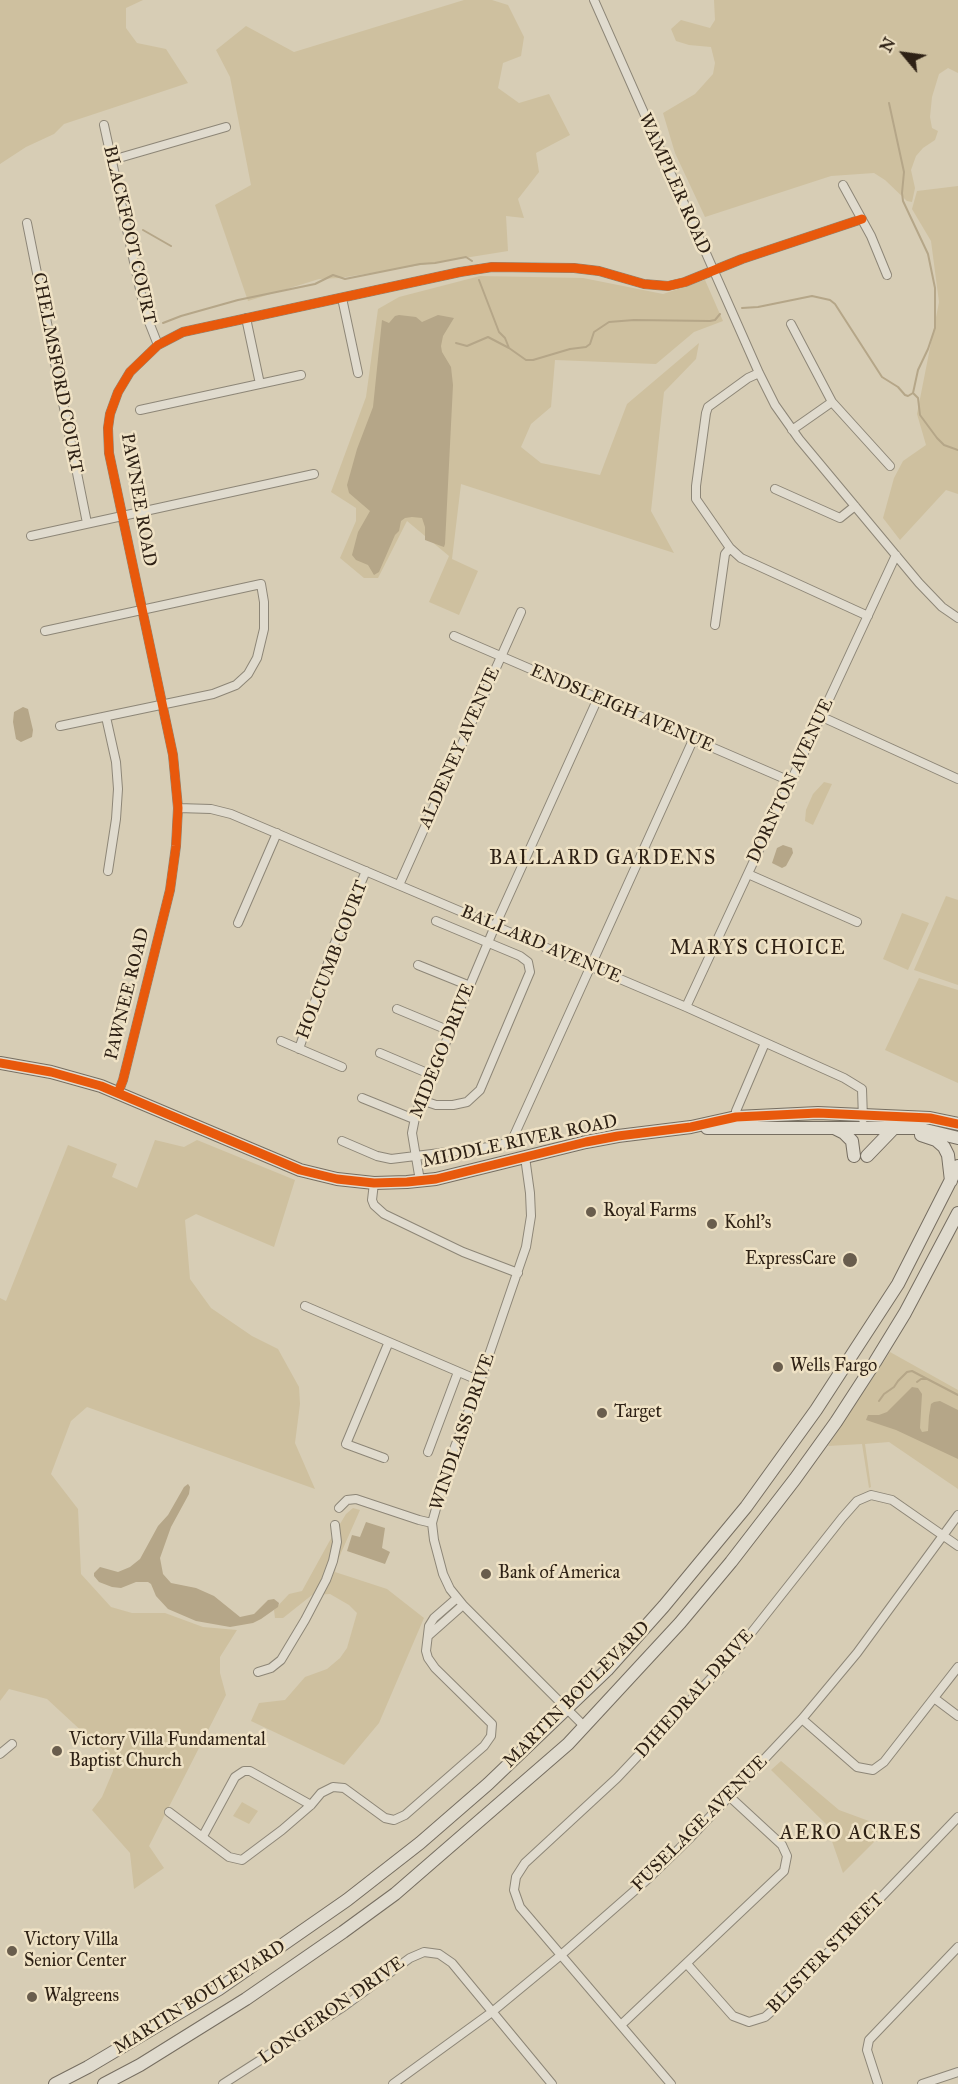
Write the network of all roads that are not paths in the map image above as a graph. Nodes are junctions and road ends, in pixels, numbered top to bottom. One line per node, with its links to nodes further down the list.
1 (594, 0): 8 (street, WAMPLER ROAD)
2 (104, 125): 4 (street, BLACKFOOT COURT)
3 (226, 127): 4 (street)
4 (112, 160): 13 (street, BLACKFOOT COURT)
5 (843, 185): 6 (street)
6 (862, 219): 8 (street, PAWNEE ROAD); 9 (street)
7 (27, 223): 26 (street, CHELMSFORD COURT)
8 (713, 270): 10 (street, PAWNEE ROAD); 14 (street, WAMPLER ROAD)
9 (887, 275)
10 (342, 298): 11 (street, PAWNEE ROAD); 15 (street)
11 (246, 318): 13 (street, PAWNEE ROAD); 17 (street)
12 (791, 324): 18 (street)
13 (158, 345): 25 (street, PAWNEE ROAD)
14 (759, 373): 20 (street, WAMPLER ROAD); 28 (street)
15 (358, 374)
16 (302, 375): 17 (street)
17 (260, 384): 19 (street)
18 (832, 402): 20 (street); 21 (street)
19 (140, 410)
20 (792, 430): 24 (street, WAMPLER ROAD)
21 (890, 466)
22 (314, 474): 25 (street)
23 (775, 489): 24 (street)
24 (855, 506): 29 (street, WAMPLER ROAD)
25 (122, 516): 26 (street); 30 (street, PAWNEE ROAD)
26 (87, 523): 27 (street)
27 (31, 536)
28 (730, 548): 32 (street); 34 (street)
29 (896, 555): 32 (street, DORNTON AVENUE); 33 (street, WAMPLER ROAD)
30 (142, 610): 35 (street); 39 (street, PAWNEE ROAD); 39 (street)
31 (521, 612): 37 (street, ALDENEY AVENUE)
32 (868, 616): 40 (street, DORNTON AVENUE)
33 (958, 618)
34 (715, 625)
35 (45, 631)
36 (454, 636): 37 (street, ENDSLEIGH AVENUE)
37 (501, 657): 38 (street, ENDSLEIGH AVENUE); 51 (street, ALDENEY AVENUE)
38 (598, 698): 43 (street, ENDSLEIGH AVENUE); 55 (street, MIDEGO DRIVE)
39 (163, 705): 41 (street); 46 (street, PAWNEE ROAD)
40 (820, 716): 44 (street); 45 (street, DORNTON AVENUE)
41 (106, 717): 42 (street); 48 (street)
42 (60, 726)
43 (693, 740): 45 (street, ENDSLEIGH AVENUE); 58 (street)
44 (958, 778)
45 (790, 782): 50 (street, DORNTON AVENUE)
46 (178, 808): 47 (street, BALLARD AVENUE); 70 (street, PAWNEE ROAD)
47 (277, 834): 49 (street, BALLARD AVENUE); 54 (street)
48 (108, 871)
49 (366, 871): 51 (street, BALLARD AVENUE); 65 (street, HOLCUMB COURT)
50 (748, 874): 53 (street); 60 (street, DORNTON AVENUE)
51 (399, 885): 55 (street, BALLARD AVENUE)
52 (436, 921): 56 (street)
53 (857, 922)
54 (238, 923)
55 (495, 926): 56 (street, MIDEGO DRIVE); 58 (street, BALLARD AVENUE)
56 (488, 942): 59 (street, MIDEGO DRIVE); 72 (street)
57 (418, 965): 59 (street)
58 (590, 966): 60 (street, BALLARD AVENUE); 84 (street)
59 (470, 986): 62 (street, MIDEGO DRIVE)
60 (686, 1007): 64 (street, BALLARD AVENUE)
61 (397, 1009): 62 (street)
62 (450, 1031): 69 (street, MIDEGO DRIVE)
63 (281, 1041): 65 (street, HOLCUMB COURT)
64 (765, 1042): 74 (street); 77 (street, BALLARD AVENUE)
65 (299, 1049): 68 (street, HOLCUMB COURT)
66 (380, 1053): 69 (street)
67 (0, 1063): 70 (main road, MIDDLE RIVER ROAD)
68 (342, 1067)
69 (432, 1075): 72 (street, MIDEGO DRIVE)
70 (118, 1093): 89 (main road, MIDDLE RIVER ROAD)
71 (362, 1098): 76 (street)
72 (421, 1100): 76 (street, MIDEGO DRIVE)
73 (958, 1114): 75 (main road)
74 (736, 1117): 77 (main road, MIDDLE RIVER ROAD); 79 (main road, MIDDLE RIVER ROAD)
75 (930, 1118): 77 (main road, MIDDLE RIVER ROAD); 78 (main road, MIDDLE RIVER ROAD)
76 (414, 1119): 84 (street, MIDEGO DRIVE)
77 (863, 1121): 80 (main road, MIDDLE RIVER ROAD); 81 (main road, MIDDLE RIVER ROAD)
78 (958, 1124)
79 (691, 1127): 80 (main road, MIDDLE RIVER ROAD); 85 (main road, MIDDLE RIVER ROAD)
80 (835, 1128): 81 (main road)
81 (894, 1128): 82 (main road, MIDDLE RIVER ROAD); 88 (main road)
82 (958, 1138)
83 (342, 1142): 84 (street)
84 (415, 1157): 87 (street, MIDEGO DRIVE)
85 (525, 1157): 87 (main road, MIDDLE RIVER ROAD); 93 (street, WINDLASS DRIVE)
86 (958, 1166): 88 (main road, MARTIN BOULEVARD)
87 (420, 1181): 89 (main road, MIDDLE RIVER ROAD)
88 (951, 1181): 110 (main road, MARTIN BOULEVARD)
89 (374, 1183): 93 (street)
90 (958, 1213): 92 (main road, MARTIN BOULEVARD)
91 (958, 1225): 92 (main road)
92 (934, 1260): 113 (main road, MARTIN BOULEVARD)
93 (518, 1273): 97 (street, WINDLASS DRIVE)
94 (304, 1306): 95 (street)
95 (388, 1344): 96 (street); 99 (street)
96 (458, 1372): 97 (street); 98 (street)
97 (480, 1382): 102 (street, WINDLASS DRIVE)
98 (428, 1452)
99 (384, 1458)
100 (339, 1508): 102 (street)
101 (958, 1515): 104 (street, FUSELAGE AVENUE)
102 (432, 1523): 106 (street, WINDLASS DRIVE)
103 (335, 1525): 108 (street)
104 (944, 1536): 105 (street, DIHEDRAL DRIVE); 112 (street, FUSELAGE AVENUE); 122 (street, DIHEDRAL DRIVE)
105 (958, 1546)
106 (460, 1602): 110 (street, WINDLASS DRIVE); 117 (street)
107 (958, 1667): 109 (street)
108 (258, 1672)
109 (934, 1698): 111 (street); 112 (street)
110 (568, 1708): 113 (street, WINDLASS DRIVE); 127 (main road, MARTIN BOULEVARD)
111 (958, 1716)
112 (802, 1719): 116 (street, FUSELAGE AVENUE)
113 (584, 1726): 128 (main road, MARTIN BOULEVARD)
114 (12, 1744): 115 (street)
115 (0, 1754)
116 (730, 1797): 122 (street, FUSELAGE AVENUE); 123 (street)
117 (311, 1805): 120 (street); 120 (street)
118 (169, 1812): 120 (street)
119 (958, 1817): 123 (street, BLISTER STREET)
120 (203, 1836)
121 (958, 1947): 133 (street)
122 (561, 1955): 124 (street, FUSELAGE AVENUE); 125 (street, DIHEDRAL DRIVE)
123 (687, 1964): 125 (street)
124 (492, 2012): 129 (street, LONGERON DRIVE); 130 (street, FUSELAGE AVENUE); 131 (street, LONGERON DRIVE)
125 (621, 2025): 132 (street, DIHEDRAL DRIVE)
126 (958, 2072): 134 (street)
127 (55, 2084)
128 (104, 2084)
129 (223, 2084)
130 (393, 2084)
131 (552, 2084)
132 (671, 2084)
133 (878, 2084)
134 (922, 2084)

